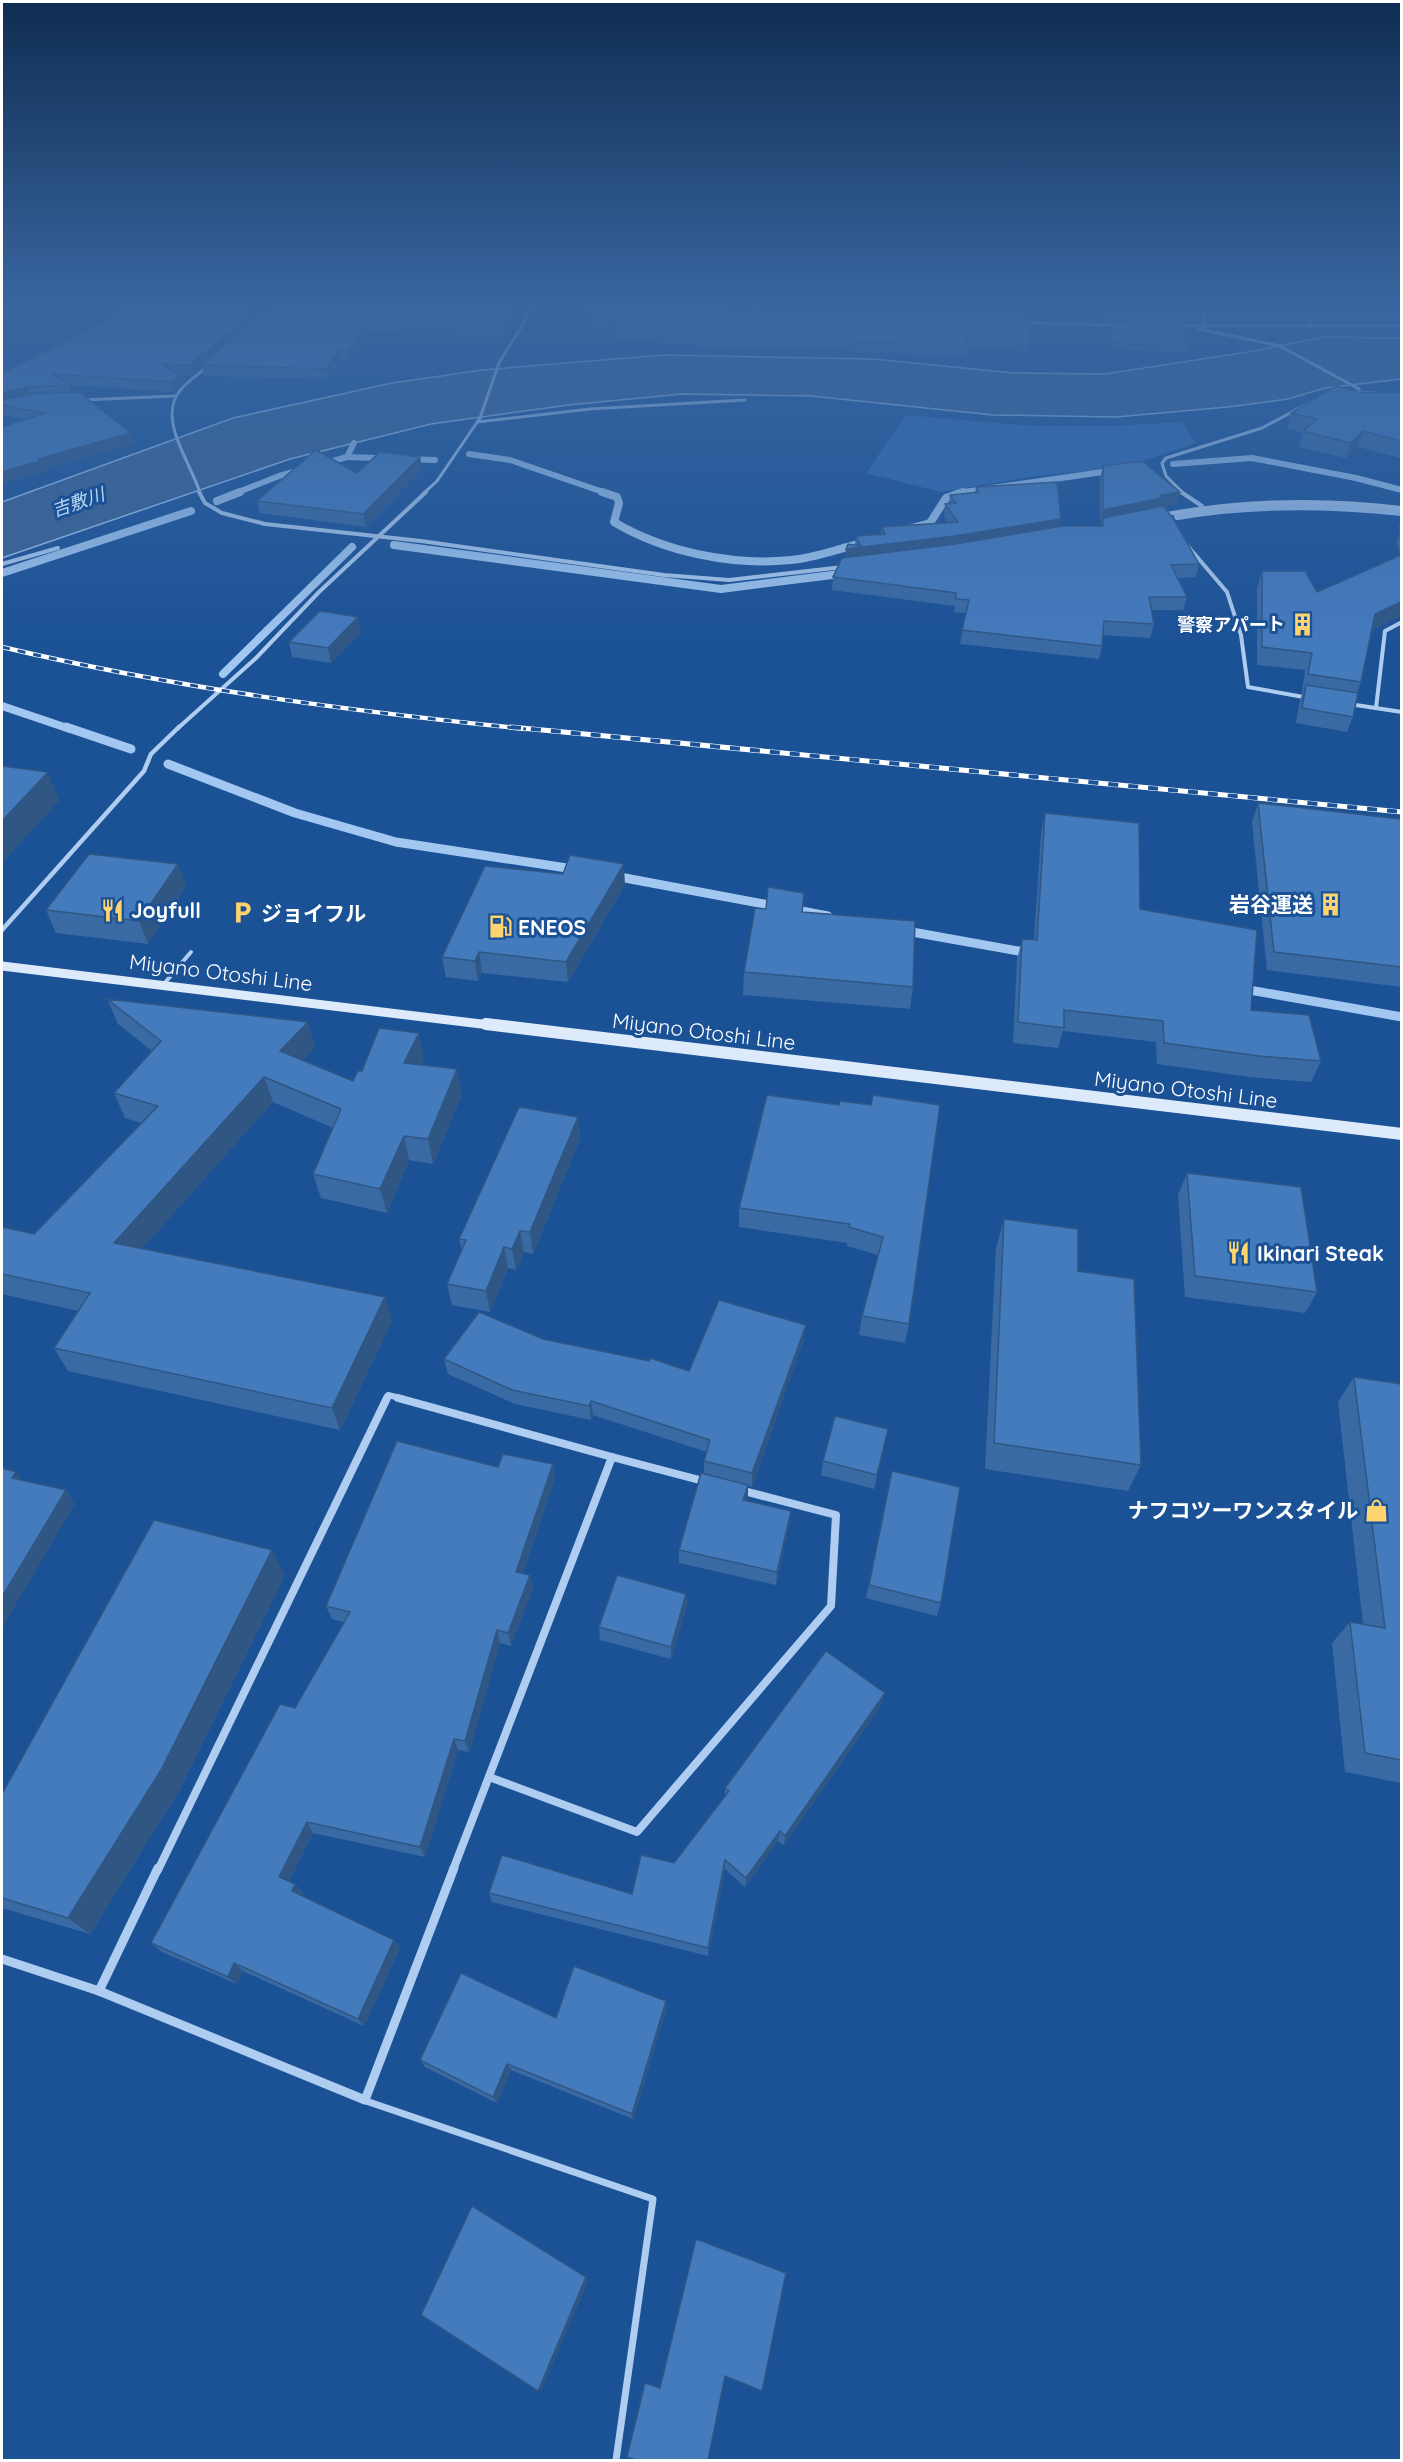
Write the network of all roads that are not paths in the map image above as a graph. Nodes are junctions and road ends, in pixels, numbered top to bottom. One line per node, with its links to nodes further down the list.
1 (174, 420): 9 (street)
2 (478, 420): 9 (street)
3 (1277, 420): 4 (street)
4 (1202, 506): 5 (street); 6 (street)
5 (1401, 508)
6 (1161, 514): 7 (street); 8 (street)
7 (1150, 517)
8 (1168, 523)
9 (377, 536): 13 (street); 19 (street)
10 (1183, 540): 15 (street)
11 (58, 548): 12 (street)
12 (2, 564)
13 (854, 566)
14 (1401, 622): 17 (street)
15 (1320, 699)
16 (1342, 703): 17 (street)
17 (1376, 708): 18 (street)
18 (1401, 712)
19 (2, 930)
20 (190, 952): 22 (lane)
21 (2, 966): 22 (main road, Miyano Otoshi Line)
22 (163, 985): 23 (main road, Miyano Otoshi Line)
23 (1401, 1134)
24 (612, 1457): 25 (street); 27 (street); 29 (street)
25 (712, 1483)
26 (735, 1489): 27 (street)
27 (489, 1777): 30 (street)
28 (2, 1959): 29 (street)
29 (99, 1992): 30 (street)
30 (365, 2100): 31 (lane)
31 (616, 2460)

